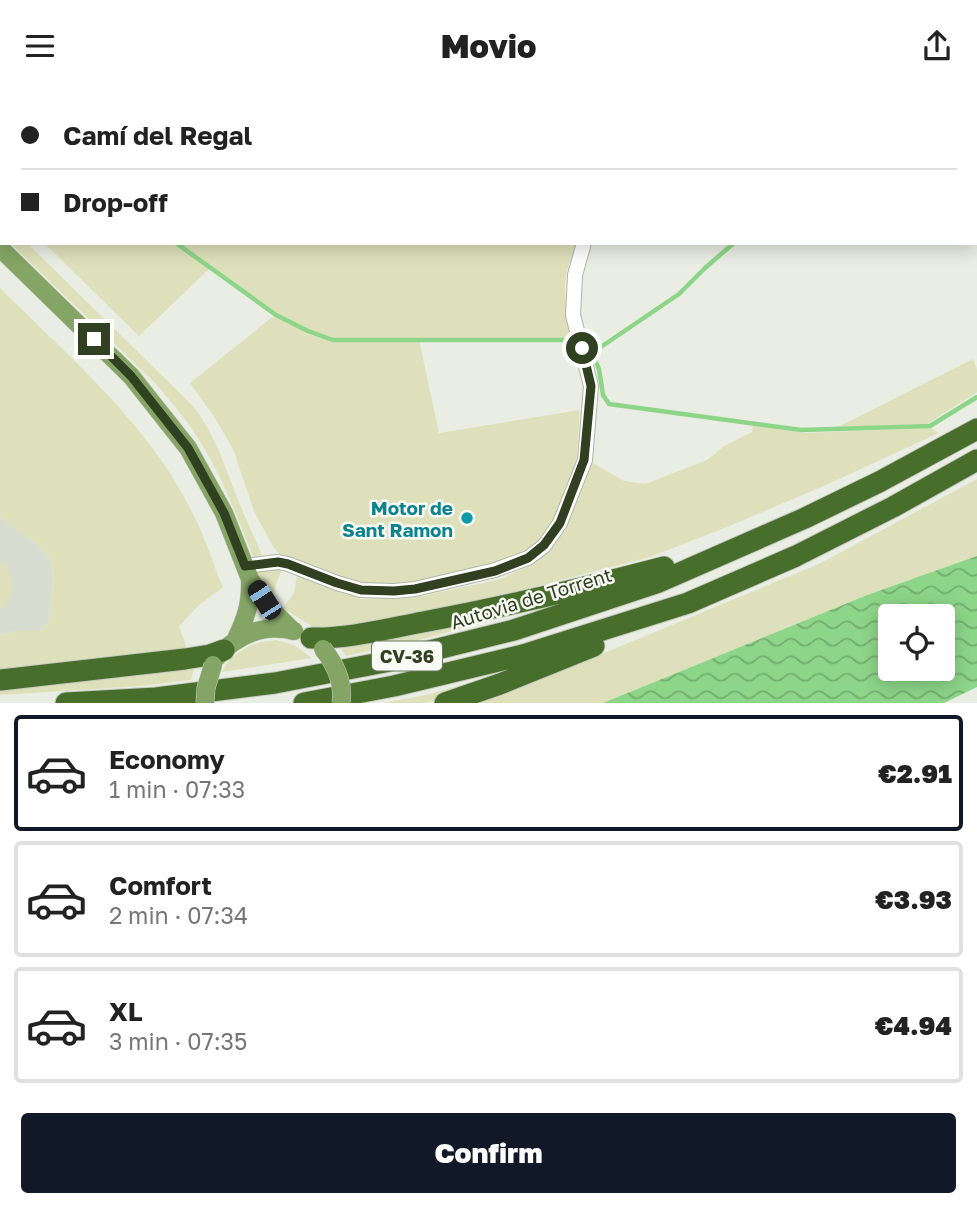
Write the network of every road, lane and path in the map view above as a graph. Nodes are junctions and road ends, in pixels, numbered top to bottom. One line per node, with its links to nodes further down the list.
1 (583, 245): 6 (street)
2 (0, 248): 6 (main road)
3 (977, 429): 5 (highway, Autovia de Torrent / CV-36)
4 (977, 460): 7 (highway, CV-36)
5 (734, 549): 8 (highway); 11 (highway, Autovia de Torrent / CV-36)
6 (247, 572): 8 (main road); 9 (main road)
7 (688, 603): 13 (highway, CV-36); 15 (highway)
8 (309, 639): 9 (main road); 14 (main road, bridge)
9 (224, 652): 10 (highway); 12 (main road, bridge)
10 (0, 680)
11 (66, 703)
12 (205, 703)
13 (304, 703)
14 (341, 703)
15 (445, 703)

